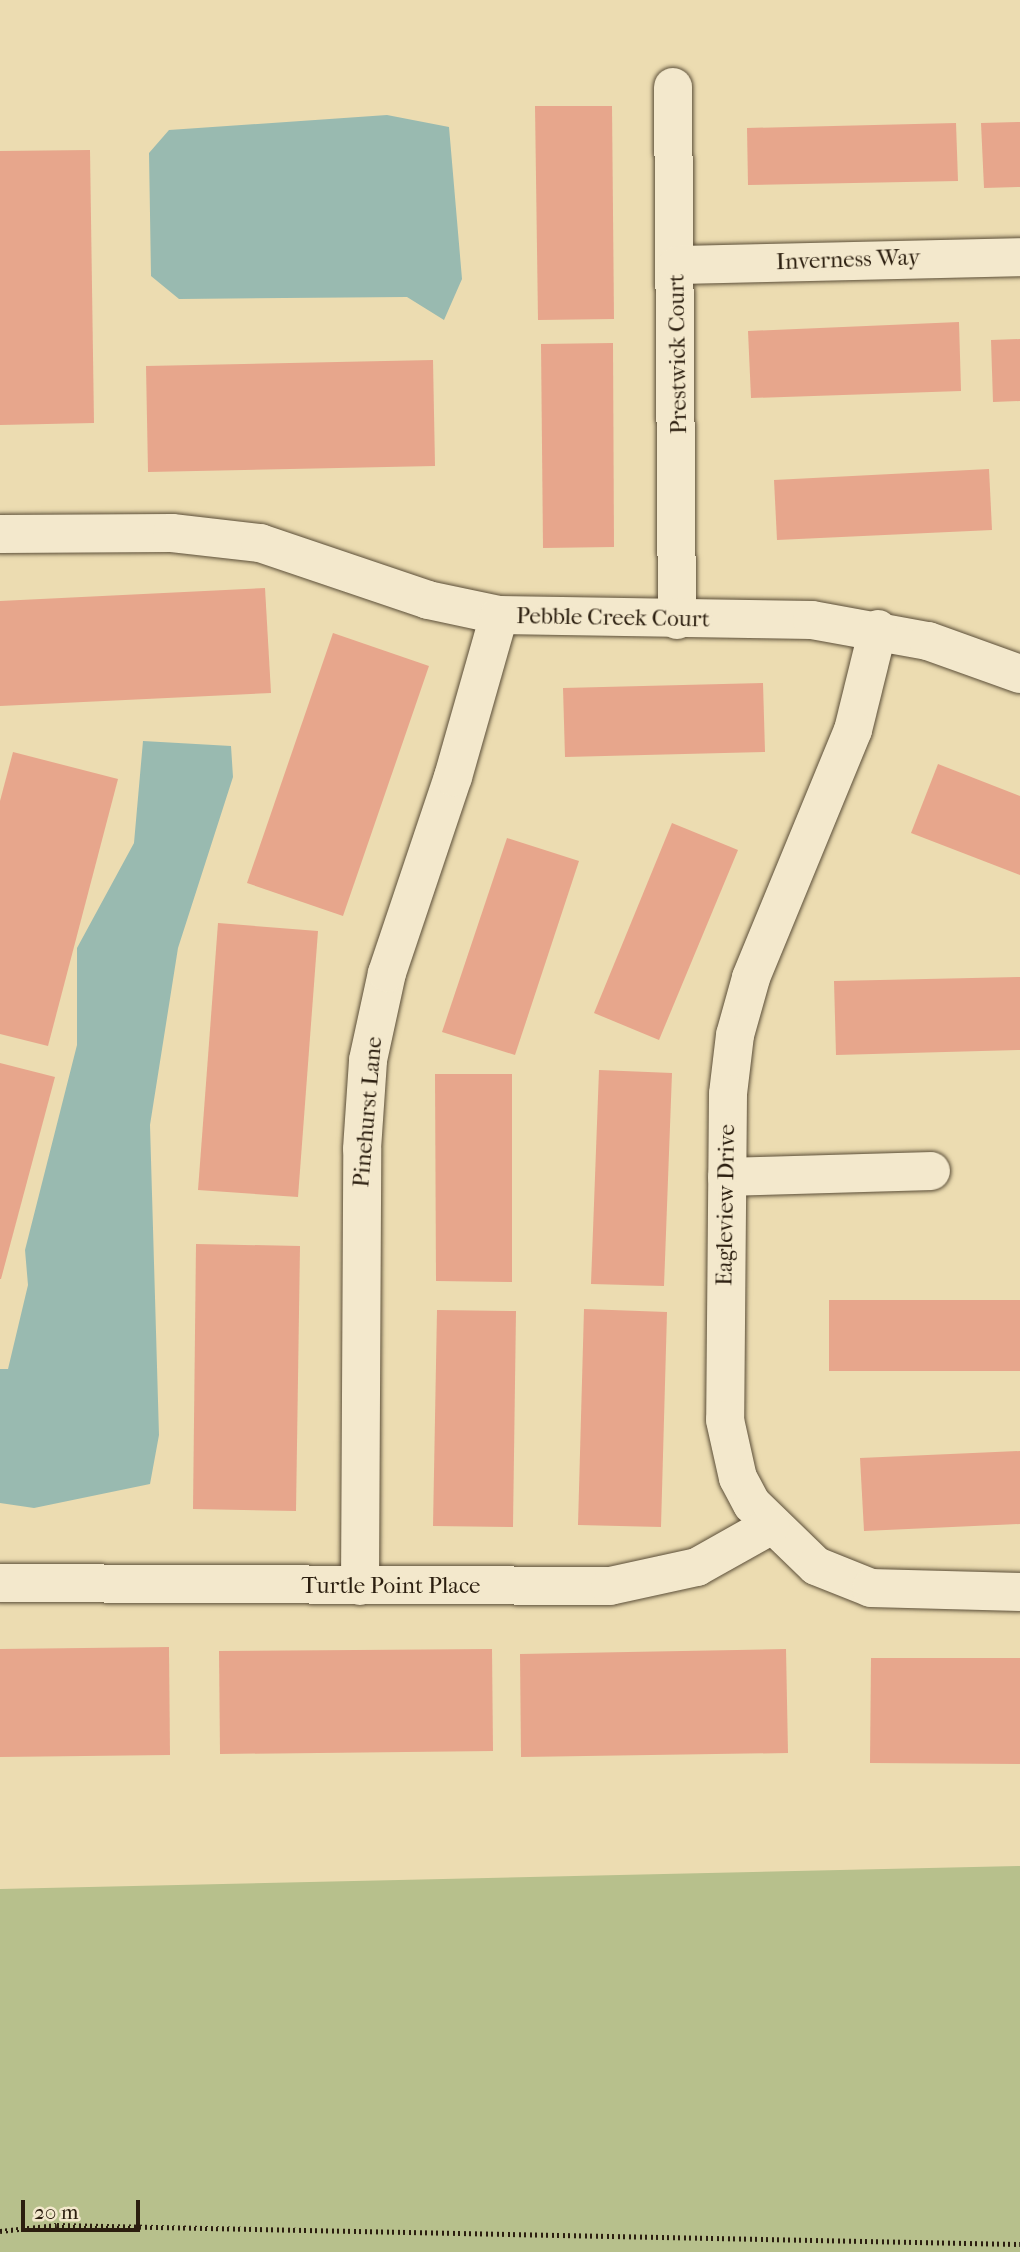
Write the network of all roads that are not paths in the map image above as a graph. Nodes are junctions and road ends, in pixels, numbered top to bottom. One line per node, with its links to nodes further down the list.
1 (673, 87): 3 (street, Prestwick Court)
2 (1020, 257): 3 (street, Inverness Way)
3 (677, 265): 6 (street, Prestwick Court)
4 (0, 534): 5 (street, Pebble Creek Court)
5 (499, 615): 6 (street, Pebble Creek Court); 13 (street, Pinehurst Lane)
6 (677, 620): 7 (street, Pebble Creek Court)
7 (878, 629): 8 (street, Pebble Creek Court); 10 (street, Eagleview Drive)
8 (1020, 674)
9 (931, 1171): 10 (street)
10 (727, 1177): 11 (street, Eagleview Drive)
11 (770, 1526): 13 (street, Turtle Point Place); 14 (street, Eagleview Drive)
12 (0, 1583): 13 (street, Turtle Point Place)
13 (360, 1586)
14 (1020, 1592)

